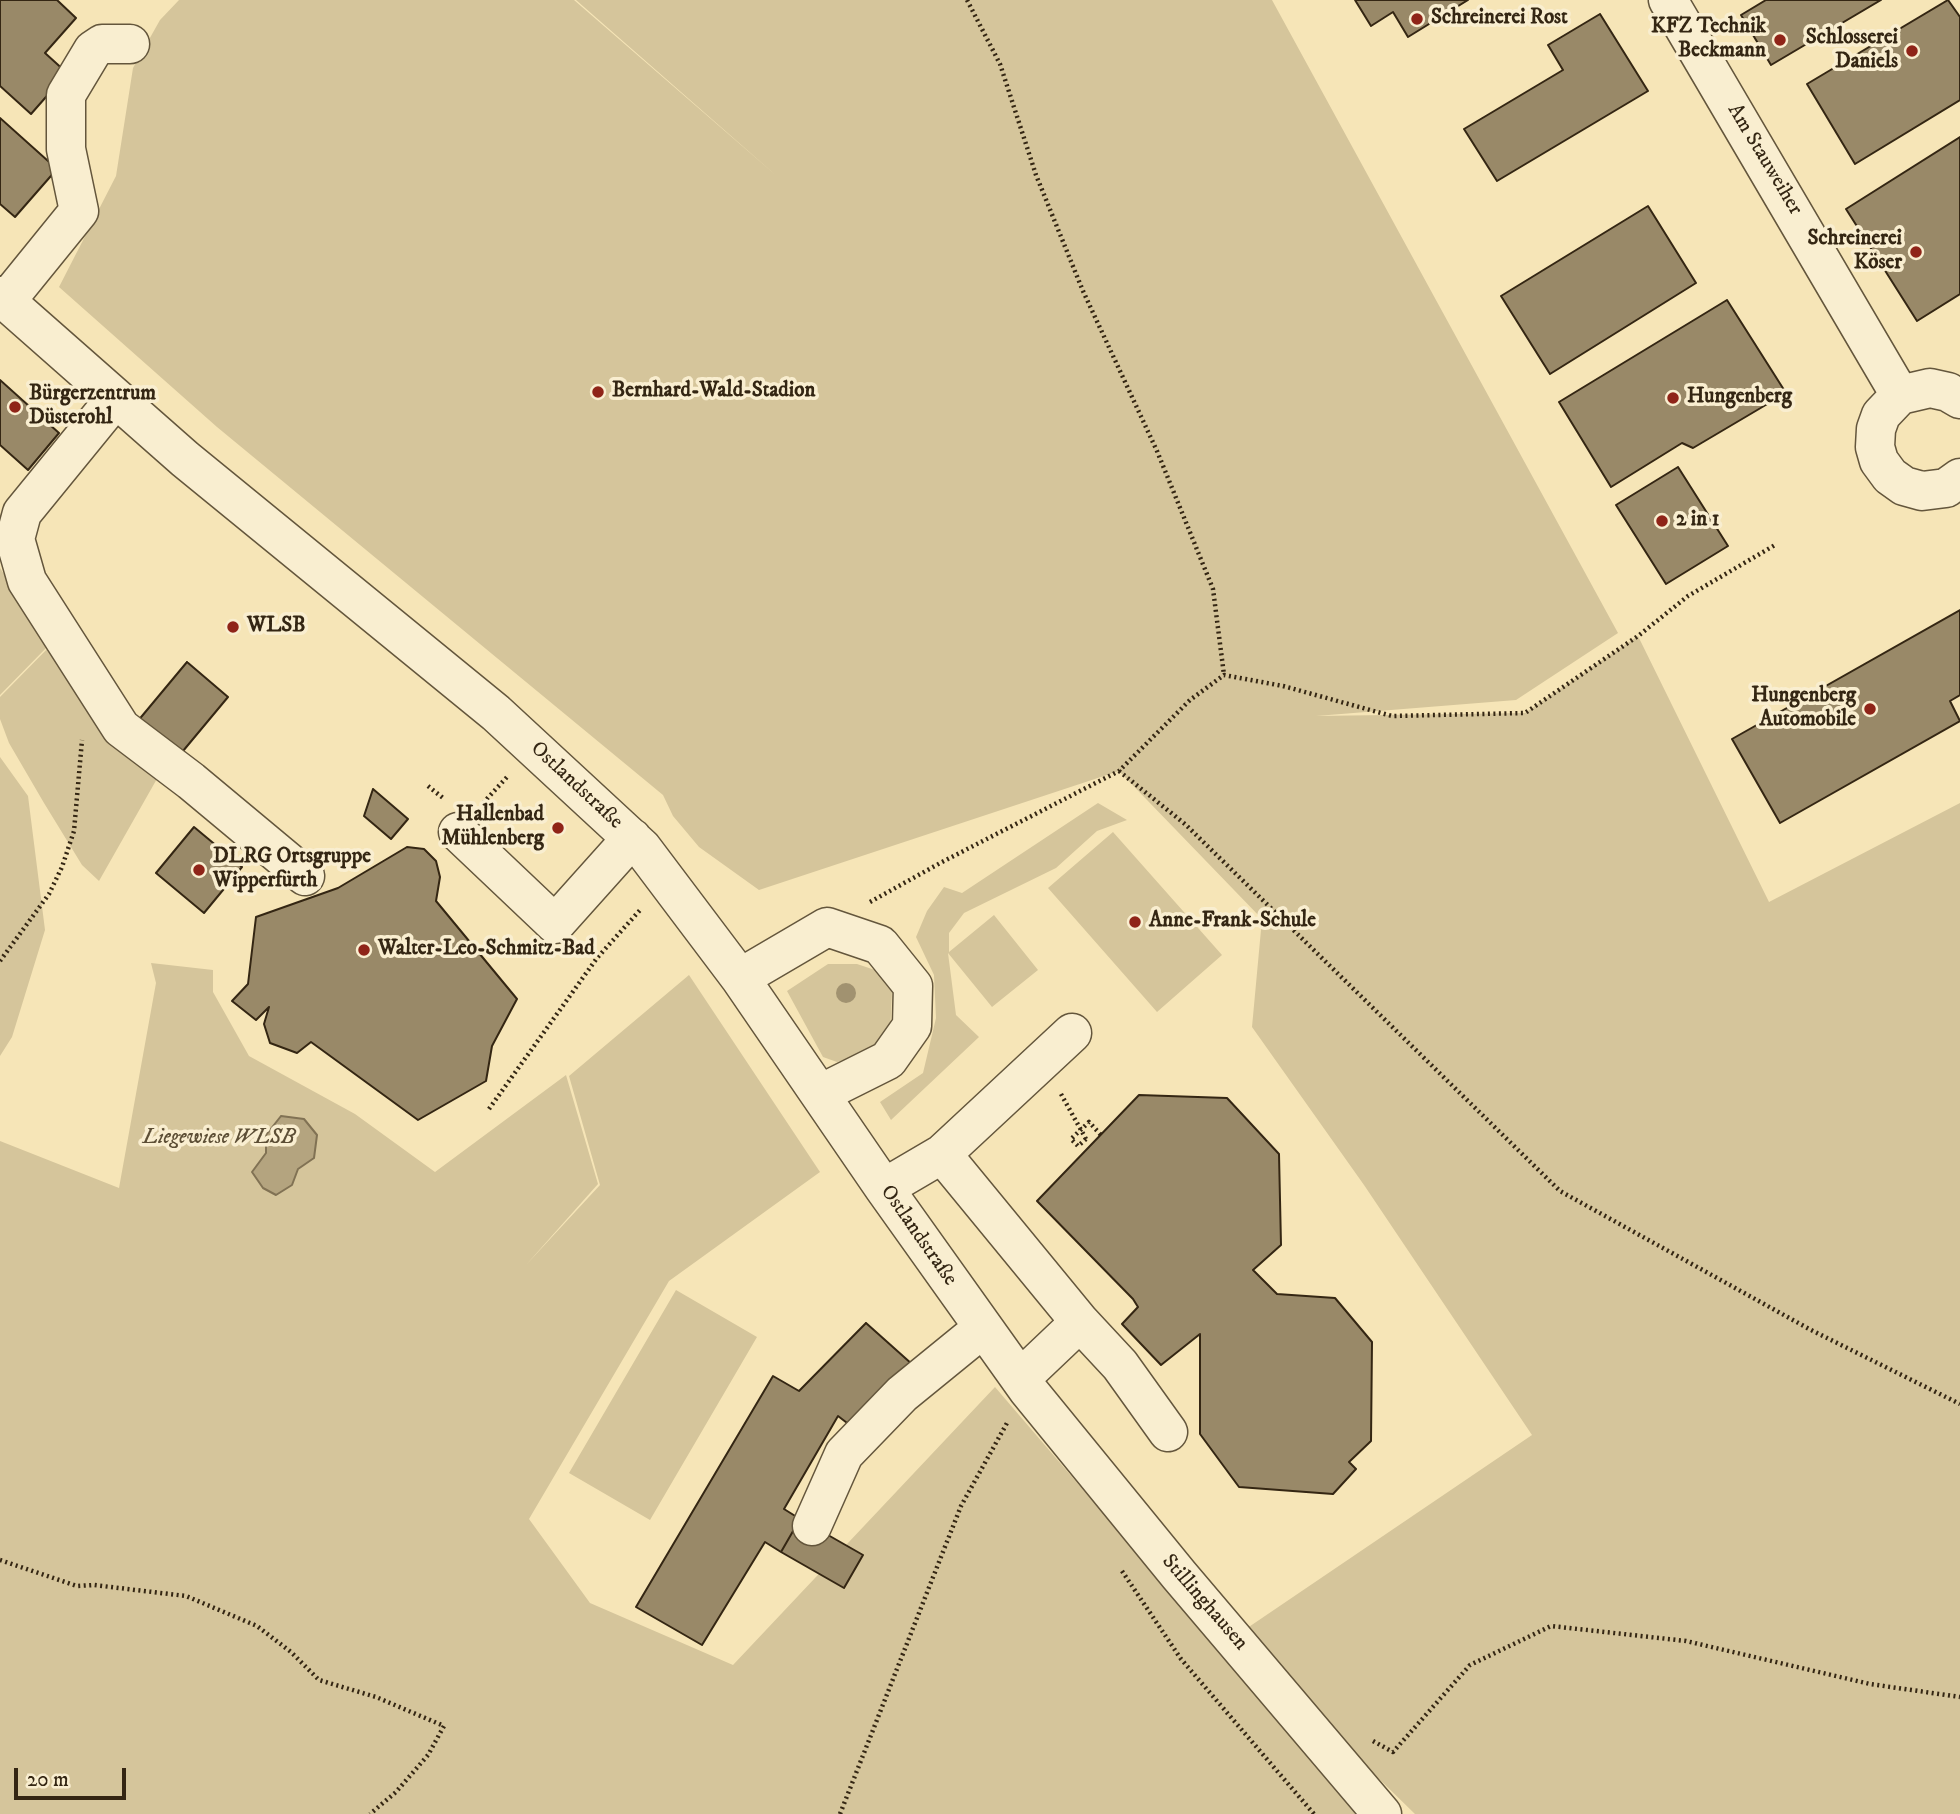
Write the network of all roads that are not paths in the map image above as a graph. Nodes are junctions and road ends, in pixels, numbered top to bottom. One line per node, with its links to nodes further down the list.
1 (1668, 0): 4 (street, Am Stauweiher)
2 (130, 44): 3 (street)
3 (3, 299): 5 (street, Ostlandstraße)
4 (1900, 395): 6 (street); 7 (street)
5 (115, 399): 9 (street, Ostlandstraße); 10 (street)
6 (1960, 400)
7 (1960, 478)
8 (458, 832): 9 (street)
9 (632, 838): 11 (street, Ostlandstraße)
10 (305, 876)
11 (740, 978): 13 (street, Ostlandstraße); 13 (street)
12 (1072, 1033): 14 (street)
13 (820, 1094): 15 (street, Ostlandstraße)
14 (942, 1154): 15 (street); 16 (street)
15 (884, 1188): 17 (street, Ostlandstraße)
16 (1080, 1322): 18 (street); 19 (street)
17 (982, 1328): 18 (street, Ostlandstraße); 20 (street)
18 (1024, 1385): 21 (street, Stillinghausen)
19 (1168, 1432)
20 (812, 1526)
21 (1382, 1814)

